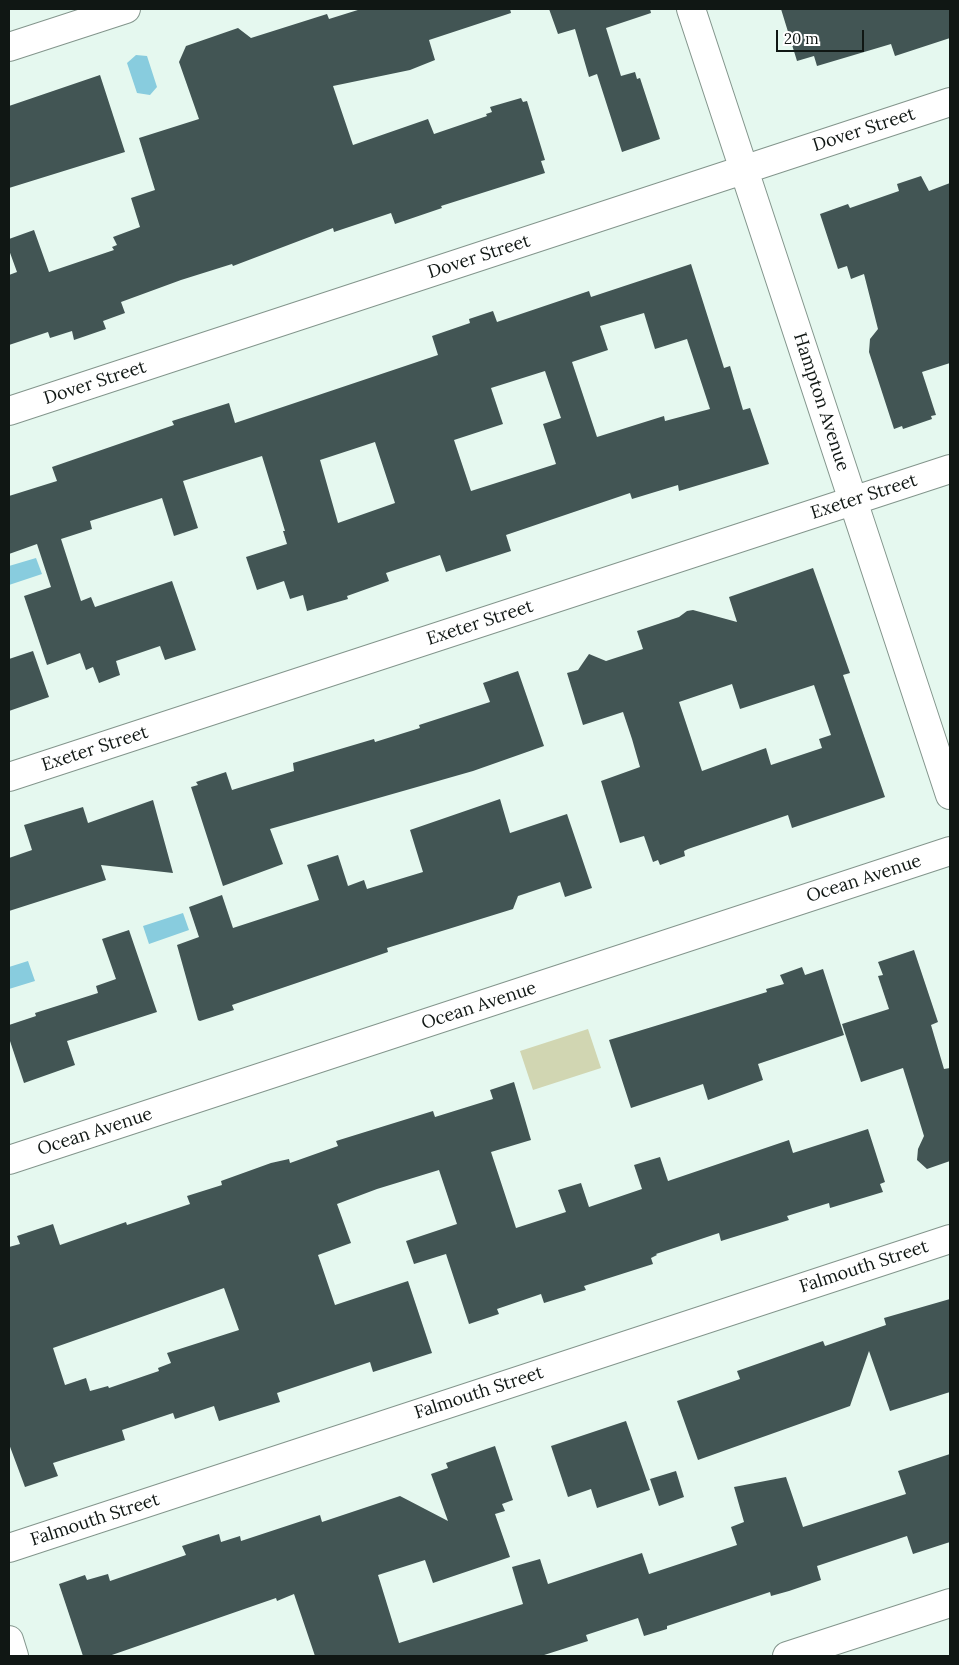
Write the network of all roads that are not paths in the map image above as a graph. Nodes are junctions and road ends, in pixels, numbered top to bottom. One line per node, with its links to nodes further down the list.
1 (126, 9): 3 (street)
2 (691, 9): 5 (street, Hampton Avenue)
3 (9, 47)
4 (950, 102): 5 (street, Dover Street)
5 (745, 170): 6 (street, Dover Street); 8 (street, Hampton Avenue)
6 (9, 412)
7 (950, 469): 8 (street, Exeter Street)
8 (854, 501): 9 (street, Exeter Street); 10 (street, Hampton Avenue)
9 (9, 777)
10 (950, 795)
11 (950, 851): 12 (street, Ocean Avenue)
12 (9, 1160)
13 (950, 1239): 14 (street, Falmouth Street)
14 (9, 1548)
15 (950, 1603): 18 (street)
16 (9, 1640): 17 (street)
17 (14, 1656)
18 (787, 1656)

